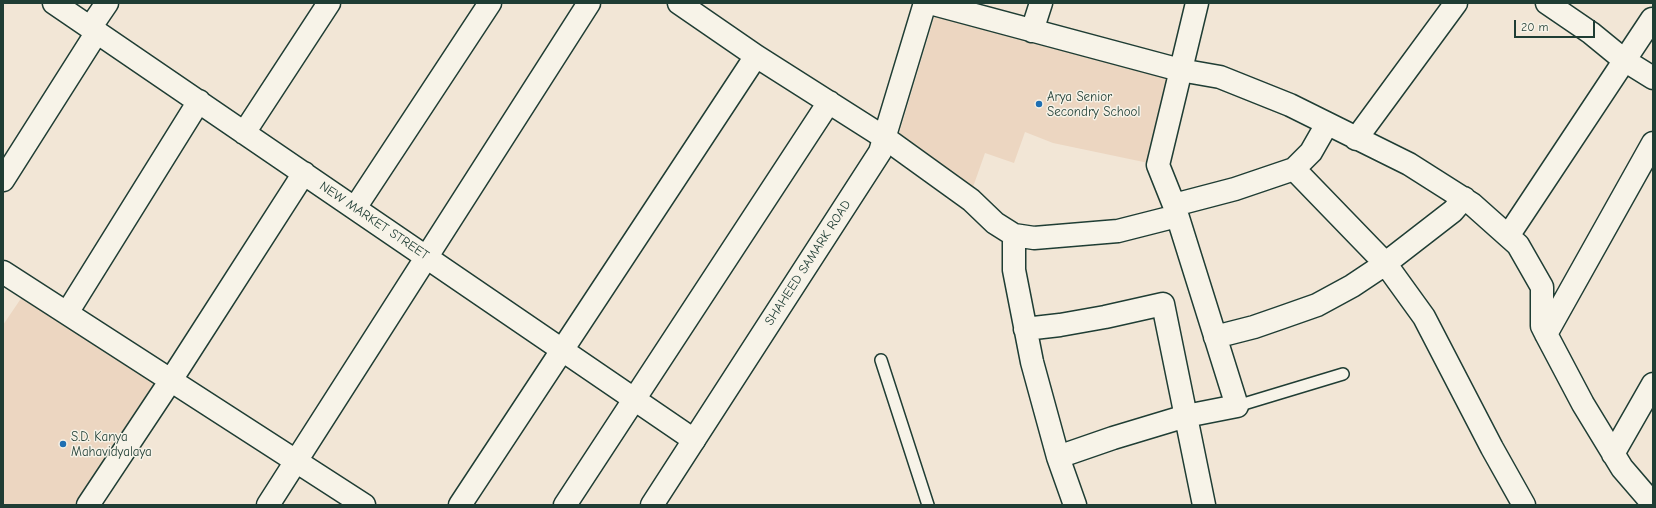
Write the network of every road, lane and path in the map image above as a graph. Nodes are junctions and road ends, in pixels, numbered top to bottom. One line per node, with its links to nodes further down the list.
1 (54, 3): 14 (street, NEW MARKET STREET)
2 (107, 3): 14 (street)
3 (329, 3): 23 (street)
4 (490, 3): 31 (street)
5 (589, 3): 35 (street)
6 (679, 3): 16 (street)
7 (925, 3): 24 (street, SHAHEED SAMARK ROAD)
8 (930, 3): 15 (street)
9 (1041, 3): 15 (street)
10 (1197, 3): 18 (street)
11 (1456, 3): 25 (street)
12 (1547, 3): 17 (street)
13 (1652, 19): 17 (street)
14 (94, 30): 20 (street, NEW MARKET STREET); 29 (street)
15 (1032, 31): 18 (street)
16 (756, 56): 21 (street); 42 (street)
17 (1624, 60): 19 (street); 34 (street)
18 (1180, 70): 22 (street); 32 (street)
19 (1653, 78)
20 (199, 101): 23 (street, NEW MARKET STREET); 38 (street)
21 (829, 102): 24 (street); 47 (street)
22 (1327, 124): 25 (street); 27 (street)
23 (244, 133): 28 (street, NEW MARKET STREET)
24 (885, 138): 33 (street); 50 (street, SHAHEED SAMARK ROAD)
25 (1356, 139): 30 (street)
26 (1653, 143): 40 (street)
27 (1294, 169): 32 (street); 36 (street)
28 (304, 173): 31 (street, NEW MARKET STREET); 45 (street)
29 (3, 180)
30 (1464, 198): 34 (street); 36 (street)
31 (355, 208): 35 (street, NEW MARKET STREET)
32 (1176, 211): 33 (street); 41 (street)
33 (1014, 235): 39 (street)
34 (1508, 236): 40 (street)
35 (427, 257): 42 (street, NEW MARKET STREET); 53 (street)
36 (1385, 263): 41 (street); 64 (street)
37 (3, 272): 38 (street)
38 (67, 313): 45 (street)
39 (1025, 329): 49 (street); 52 (street)
40 (1546, 334): 51 (street)
41 (1215, 337): 48 (street)
42 (562, 350): 47 (street, NEW MARKET STREET); 58 (street)
43 (881, 360): 61 (lane)
44 (1343, 374): 48 (lane)
45 (171, 380): 53 (street); 55 (street)
46 (1653, 384): 51 (street)
47 (635, 400): 50 (street, NEW MARKET STREET); 59 (street)
48 (1237, 406): 49 (street)
49 (1186, 416): 52 (street); 63 (street)
50 (694, 440): 60 (street, SHAHEED SAMARK ROAD)
51 (1613, 454): 54 (street)
52 (1058, 457): 62 (street)
53 (296, 461): 56 (street); 57 (street)
54 (1653, 504)
55 (88, 505)
56 (268, 505)
57 (364, 505)
58 (460, 505)
59 (565, 505)
60 (652, 505)
61 (928, 505)
62 (1074, 505)
63 (1204, 505)
64 (1524, 505)

